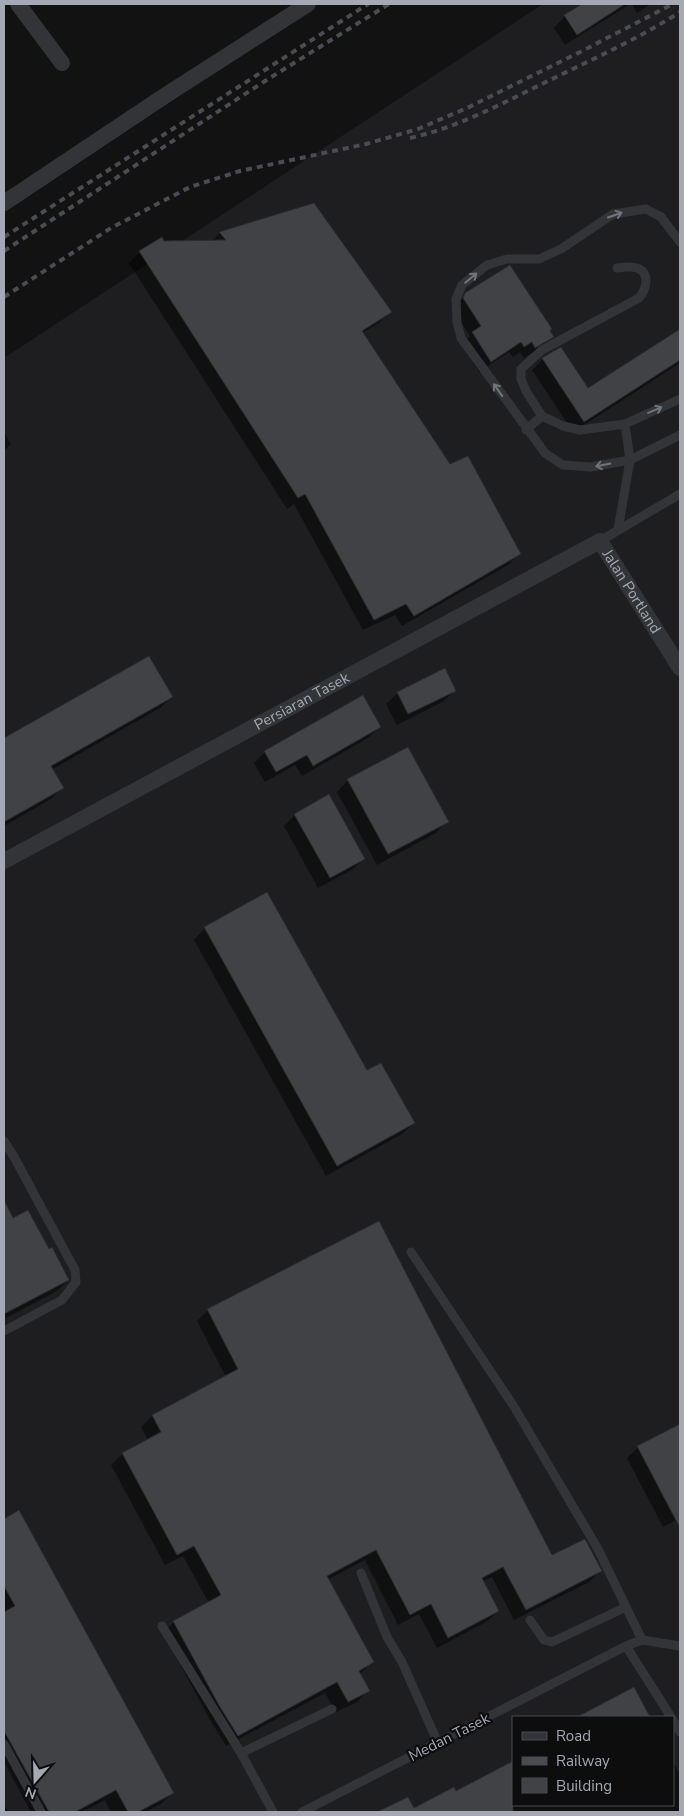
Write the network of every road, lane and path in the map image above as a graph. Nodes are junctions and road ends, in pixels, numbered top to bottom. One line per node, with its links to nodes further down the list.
1 (18, 4): 3 (street)
2 (308, 4): 4 (street)
3 (62, 63)
4 (4, 203)
5 (680, 242): 10 (lane, one-way to 5)
6 (617, 268): 8 (lane)
7 (680, 400): 9 (lane, one-way to 7)
8 (542, 416): 9 (lane); 10 (lane)
9 (625, 424): 12 (lane)
10 (526, 430): 12 (lane, one-way to 10)
11 (680, 435): 12 (lane)
12 (630, 460): 14 (lane)
13 (680, 494): 14 (lane)
14 (618, 530): 15 (lane)
15 (600, 541): 16 (street, Jalan Portland); 17 (street, Persiaran Tasek)
16 (680, 668)
17 (4, 861)
18 (4, 1141): 20 (lane)
19 (412, 1252): 22 (lane)
20 (4, 1331)
21 (361, 1574): 30 (lane)
22 (626, 1607): 23 (lane); 25 (lane)
23 (530, 1620)
24 (162, 1626): 32 (lane)
25 (642, 1640): 26 (lane, Medan Tasek); 27 (lane, Medan Tasek)
26 (626, 1646): 29 (lane); 30 (lane, Medan Tasek)
27 (680, 1646)
28 (332, 1709): 32 (lane)
29 (670, 1716)
30 (438, 1743): 35 (lane, Medan Tasek)
31 (4, 1744): 33 (lane)
32 (241, 1753): 34 (lane)
33 (41, 1812)
34 (273, 1812)
35 (304, 1812)

